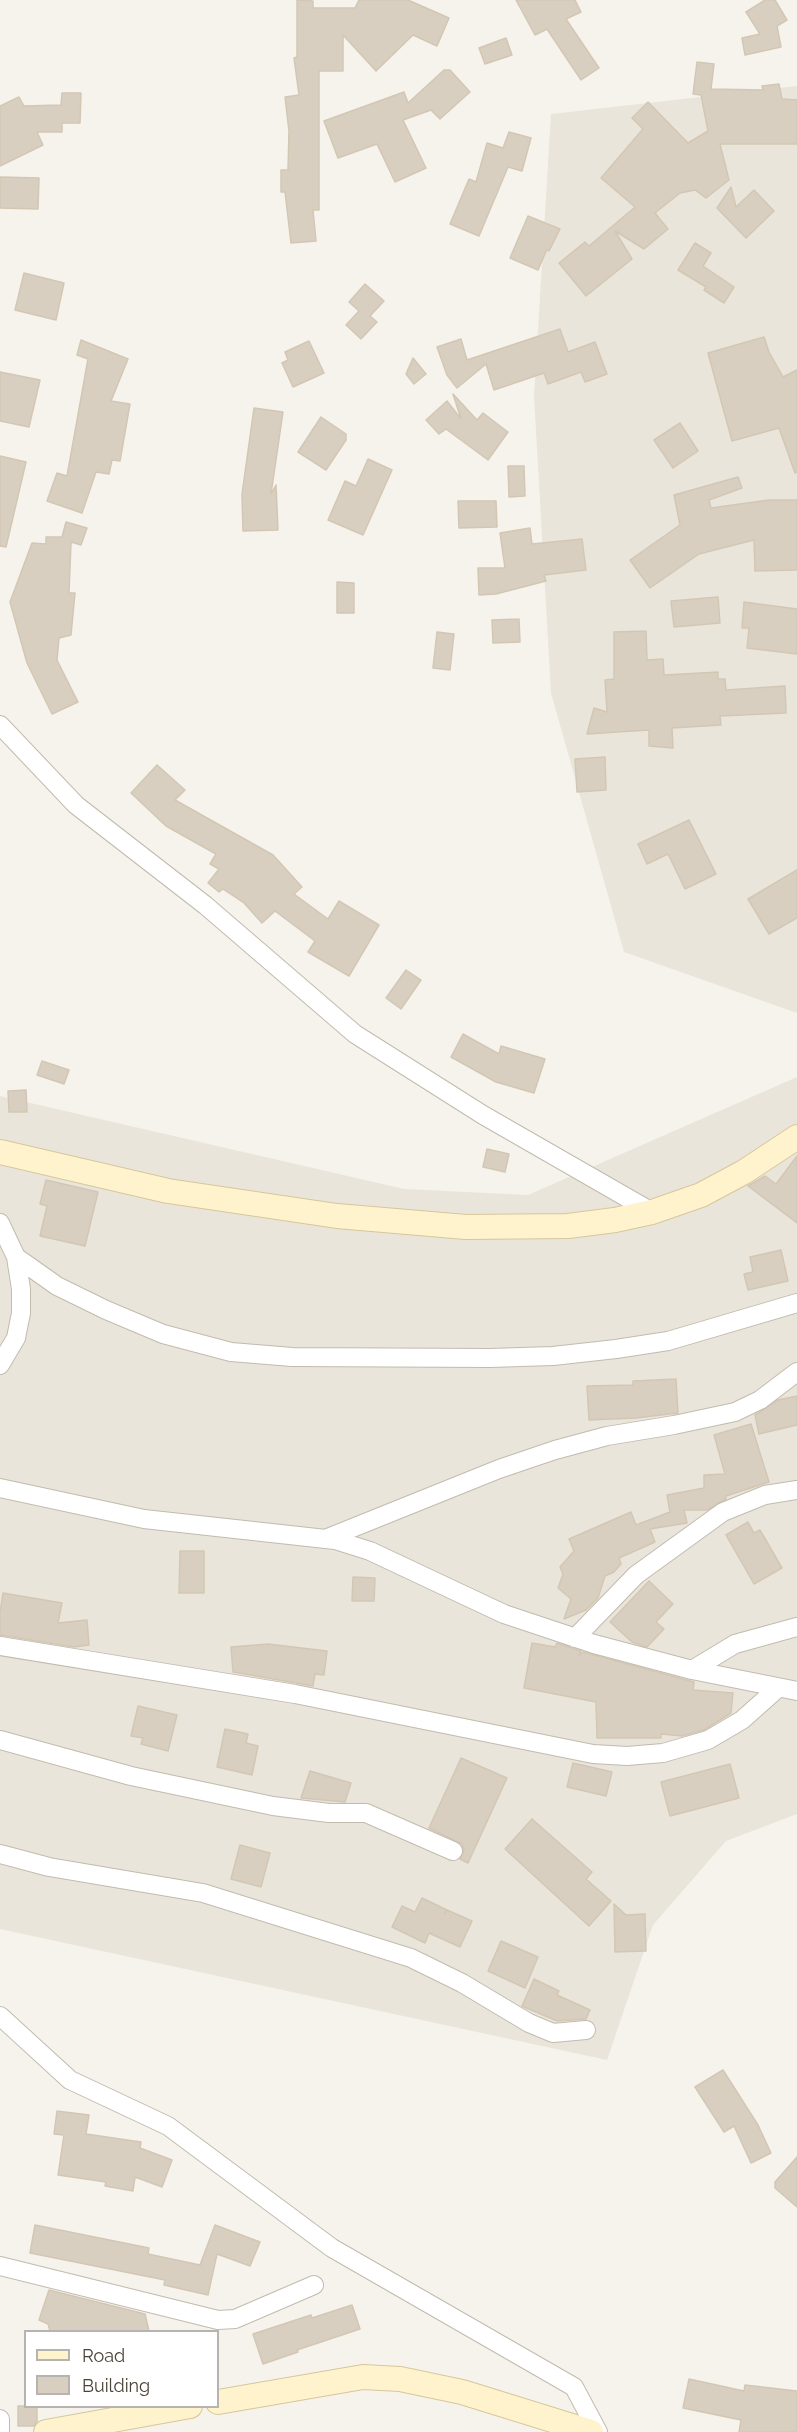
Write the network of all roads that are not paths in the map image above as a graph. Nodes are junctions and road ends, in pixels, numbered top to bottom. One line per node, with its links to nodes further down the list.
1 (0, 725): 4 (street)
2 (797, 1137): 4 (street)
3 (0, 1152): 4 (street)
4 (652, 1212)
5 (0, 1223): 6 (street)
6 (16, 1257): 7 (street); 8 (street)
7 (797, 1304)
8 (0, 1365)
9 (797, 1372): 12 (street)
10 (0, 1488): 12 (street)
11 (797, 1490): 14 (street)
12 (325, 1539): 14 (street)
13 (797, 1627): 16 (street)
14 (575, 1638): 16 (street)
15 (0, 1646): 17 (street)
16 (692, 1670): 17 (street)
17 (778, 1688): 18 (street)
18 (797, 1691)
19 (0, 1740): 20 (street)
20 (453, 1851)
21 (0, 1854): 23 (street)
22 (0, 2016): 32 (street)
23 (586, 2030)
24 (0, 2266): 25 (street)
25 (314, 2285)
26 (219, 2402): 31 (street)
27 (179, 2408): 30 (street)
28 (0, 2420): 29 (street)
29 (0, 2432)
30 (46, 2432)
31 (591, 2432)
32 (598, 2432)

